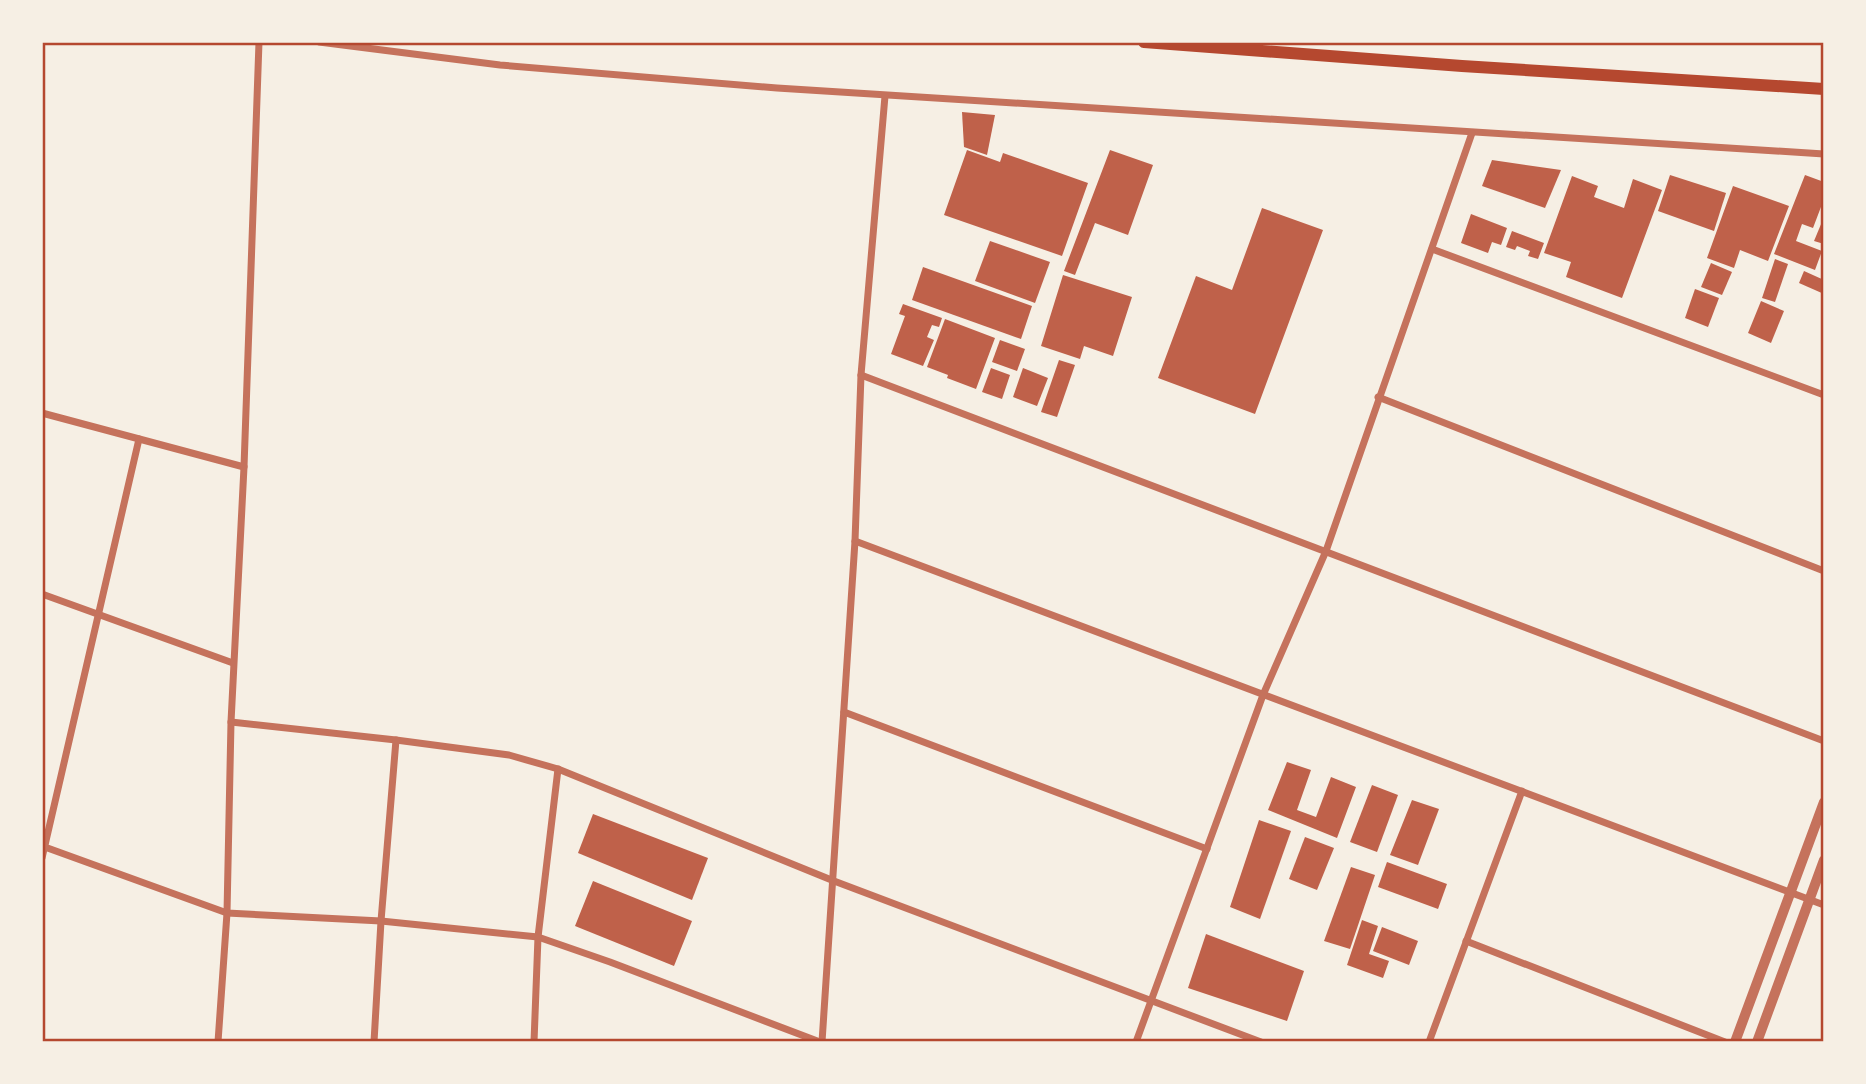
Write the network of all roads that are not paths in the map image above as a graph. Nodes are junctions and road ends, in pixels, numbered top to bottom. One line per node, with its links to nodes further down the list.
1 (259, 42): 14 (street)
2 (319, 42): 5 (street)
3 (1144, 42): 4 (main road)
4 (1824, 89)
5 (885, 96): 6 (street); 9 (street)
6 (1472, 133): 7 (street); 8 (street)
7 (1824, 154)
8 (1432, 249): 10 (street); 11 (street)
9 (861, 375): 15 (street); 16 (street)
10 (1824, 395)
11 (1378, 397): 16 (street); 17 (street)
12 (42, 413): 13 (street)
13 (139, 439): 14 (street); 19 (street)
14 (244, 467): 20 (street)
15 (855, 541): 21 (street); 22 (street)
16 (1326, 551): 21 (street); 25 (street)
17 (1824, 571)
18 (42, 594): 19 (street)
19 (98, 615): 20 (street); 29 (street)
20 (233, 663): 23 (street)
21 (1263, 695): 27 (street); 30 (street)
22 (844, 712): 30 (street); 33 (street)
23 (231, 722): 24 (street); 37 (street)
24 (396, 740): 26 (street); 38 (street)
25 (1824, 741)
26 (558, 769): 33 (street); 39 (street)
27 (1522, 791): 34 (street); 40 (street)
28 (1824, 802): 34 (street)
29 (43, 847): 31 (street); 37 (street)
30 (1207, 849): 41 (street)
31 (42, 858)
32 (1824, 860): 35 (street)
33 (834, 881): 41 (street); 45 (street)
34 (1791, 893): 35 (street); 50 (street)
35 (1809, 900): 36 (street); 51 (street)
36 (1824, 905)
37 (228, 913): 38 (street); 42 (street)
38 (381, 920): 39 (street); 43 (street)
39 (537, 937): 44 (street); 45 (street)
40 (1466, 940): 48 (street); 49 (street)
41 (1151, 1001): 46 (street); 47 (street)
42 (218, 1042)
43 (374, 1042)
44 (534, 1042)
45 (821, 1042)
46 (1136, 1042)
47 (1261, 1042)
48 (1429, 1042)
49 (1725, 1042)
50 (1735, 1042)
51 (1757, 1042)

